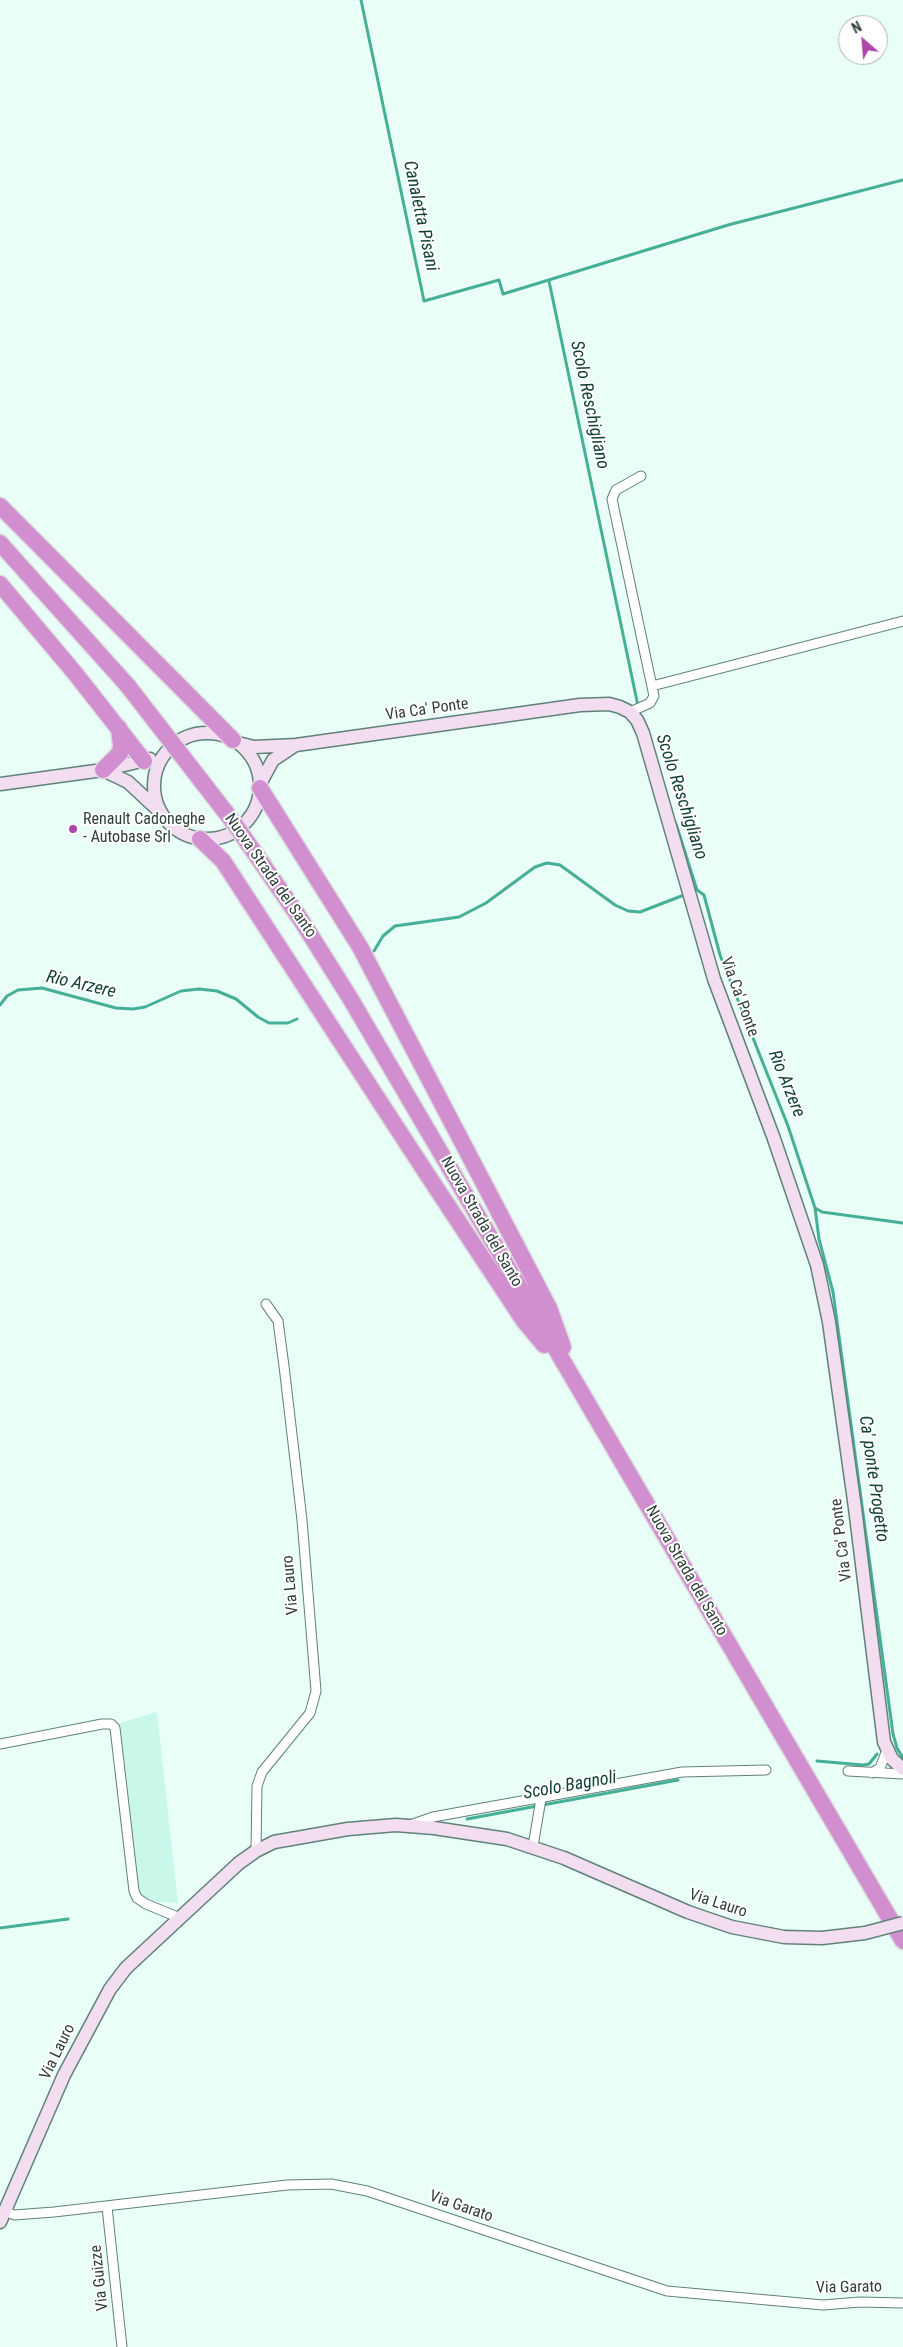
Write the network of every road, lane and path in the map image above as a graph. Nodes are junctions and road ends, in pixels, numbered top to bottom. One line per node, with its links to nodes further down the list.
1 (641, 476): 6 (street)
2 (0, 506): 9 (highway)
3 (0, 543): 20 (highway, Nuova Strada del Santo, bridge)
4 (0, 584): 8 (highway)
5 (903, 621): 6 (street)
6 (652, 686): 7 (street)
7 (630, 712): 10 (street, Via Ca' Ponte); 22 (street, Via Ca' Ponte)
8 (119, 728): 12 (highway); 13 (highway)
9 (236, 742): 10 (street, Via Ca' Ponte); 11 (street); 16 (street)
10 (296, 745): 16 (street, Via Ca' Ponte)
11 (164, 755): 12 (street); 14 (street)
12 (144, 761): 13 (street); 14 (street)
13 (103, 770): 15 (street); 17 (street)
14 (154, 780): 17 (street)
15 (0, 784)
16 (260, 786): 18 (street); 20 (highway)
17 (161, 813): 18 (street)
18 (200, 839): 20 (highway)
19 (266, 1304): 31 (street, Via Lauro)
20 (577, 1385): 34 (highway, Nuova Strada del Santo)
21 (0, 1744): 32 (street)
22 (887, 1750): 23 (street); 26 (street)
23 (903, 1769)
24 (766, 1770): 28 (street, Via Lauro)
25 (848, 1771): 26 (street)
26 (872, 1773): 27 (street)
27 (903, 1774)
28 (541, 1799): 29 (street, Via Lauro); 30 (street)
29 (410, 1825): 30 (street, Via Lauro); 31 (street, Via Lauro)
30 (533, 1846): 33 (street, Via Lauro, bridge)
31 (256, 1851): 32 (street, Via Lauro)
32 (180, 1918): 36 (street, Via Lauro)
33 (903, 1923)
34 (903, 1941)
35 (107, 2207): 36 (street, Via Garato); 37 (street, Via Garato); 38 (street, Via Guizze)
36 (2, 2217)
37 (903, 2303)
38 (122, 2347)

